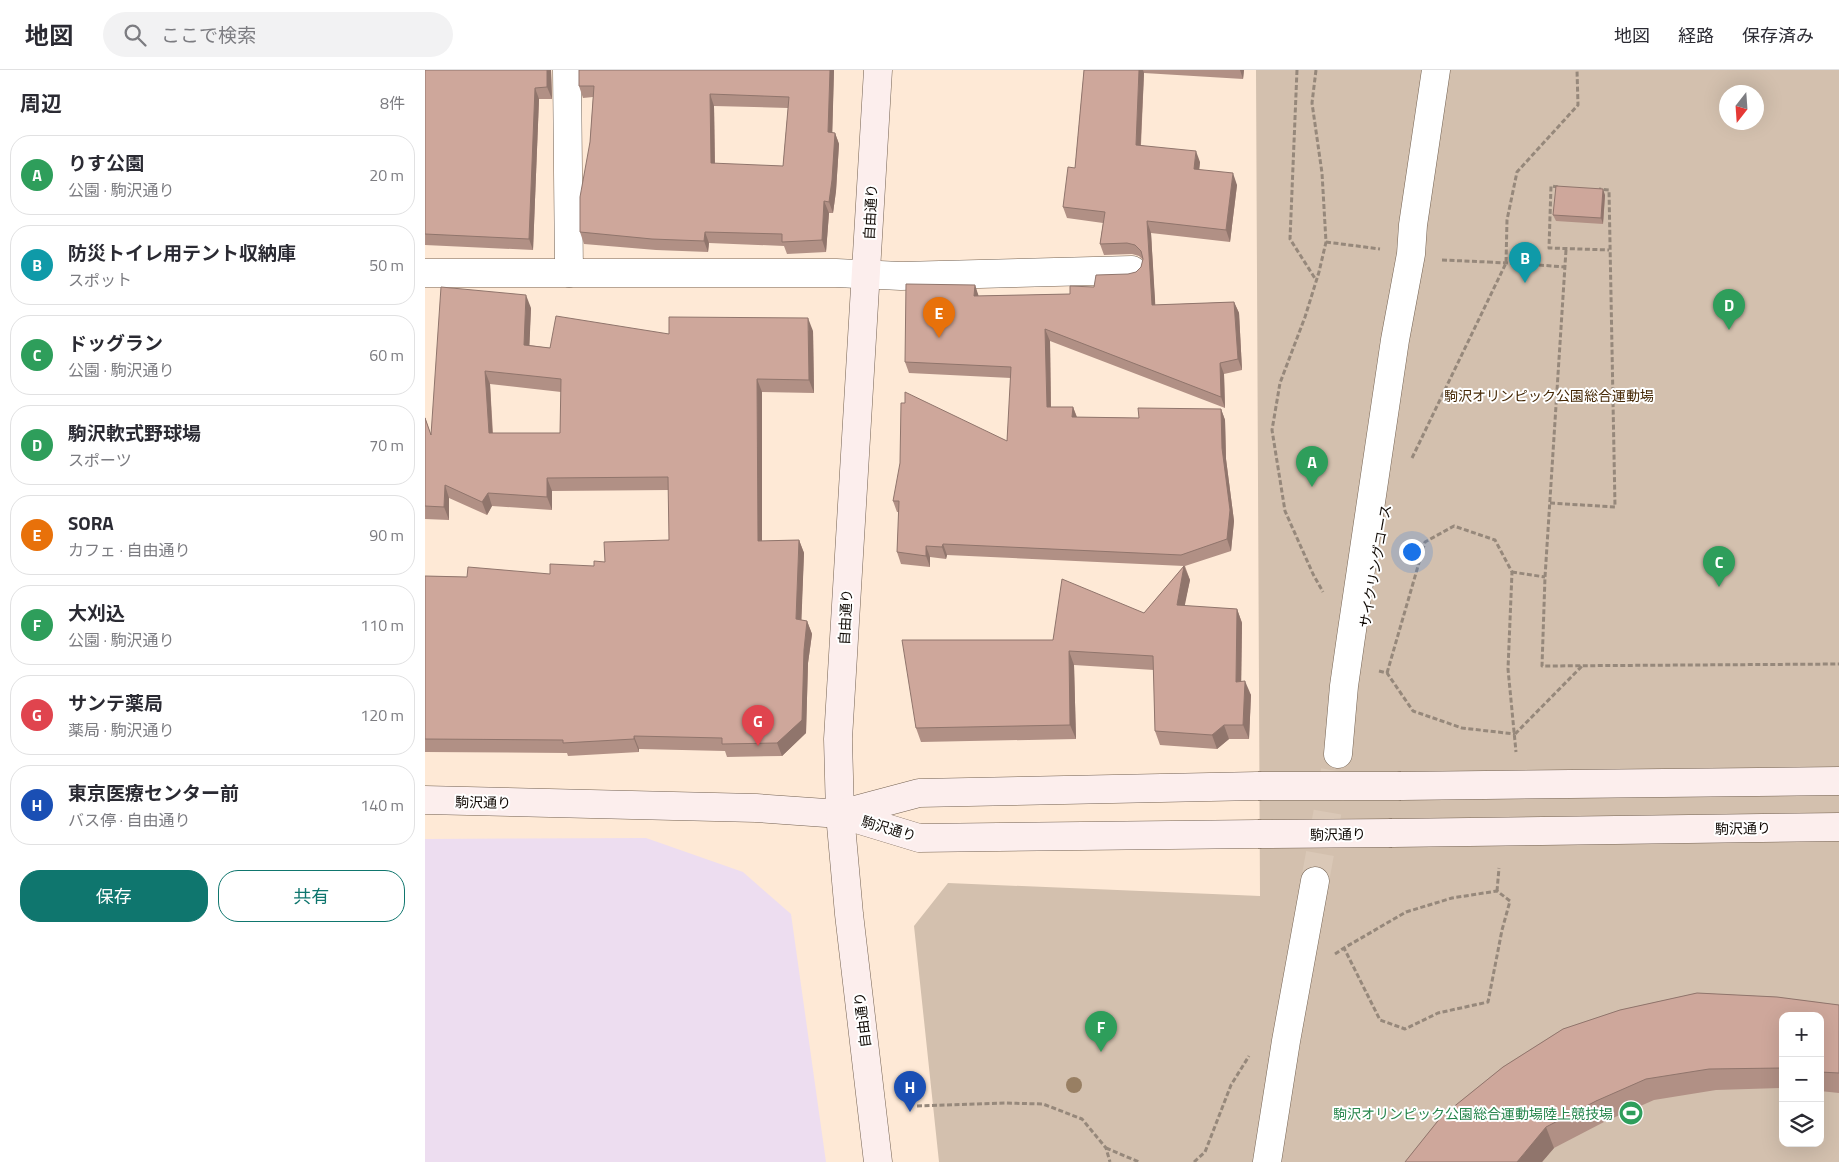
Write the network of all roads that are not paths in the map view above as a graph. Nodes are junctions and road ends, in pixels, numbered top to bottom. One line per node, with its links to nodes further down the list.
1 (567, 70): 5 (street)
2 (878, 70): 7 (main road, 自由通り)
3 (1436, 70): 8 (street)
4 (1132, 270): 7 (street)
5 (569, 273): 6 (street); 7 (street)
6 (425, 274)
7 (866, 275): 11 (main road, 自由通り)
8 (1338, 754)
9 (1839, 781): 11 (main road, 駒沢通り, bridge)
10 (425, 800): 11 (main road, 駒沢通り)
11 (840, 814): 12 (main road, 駒沢通り, bridge); 14 (main road, 自由通り)
12 (1839, 827)
13 (1315, 881): 15 (street)
14 (878, 1162)
15 (1267, 1162)

